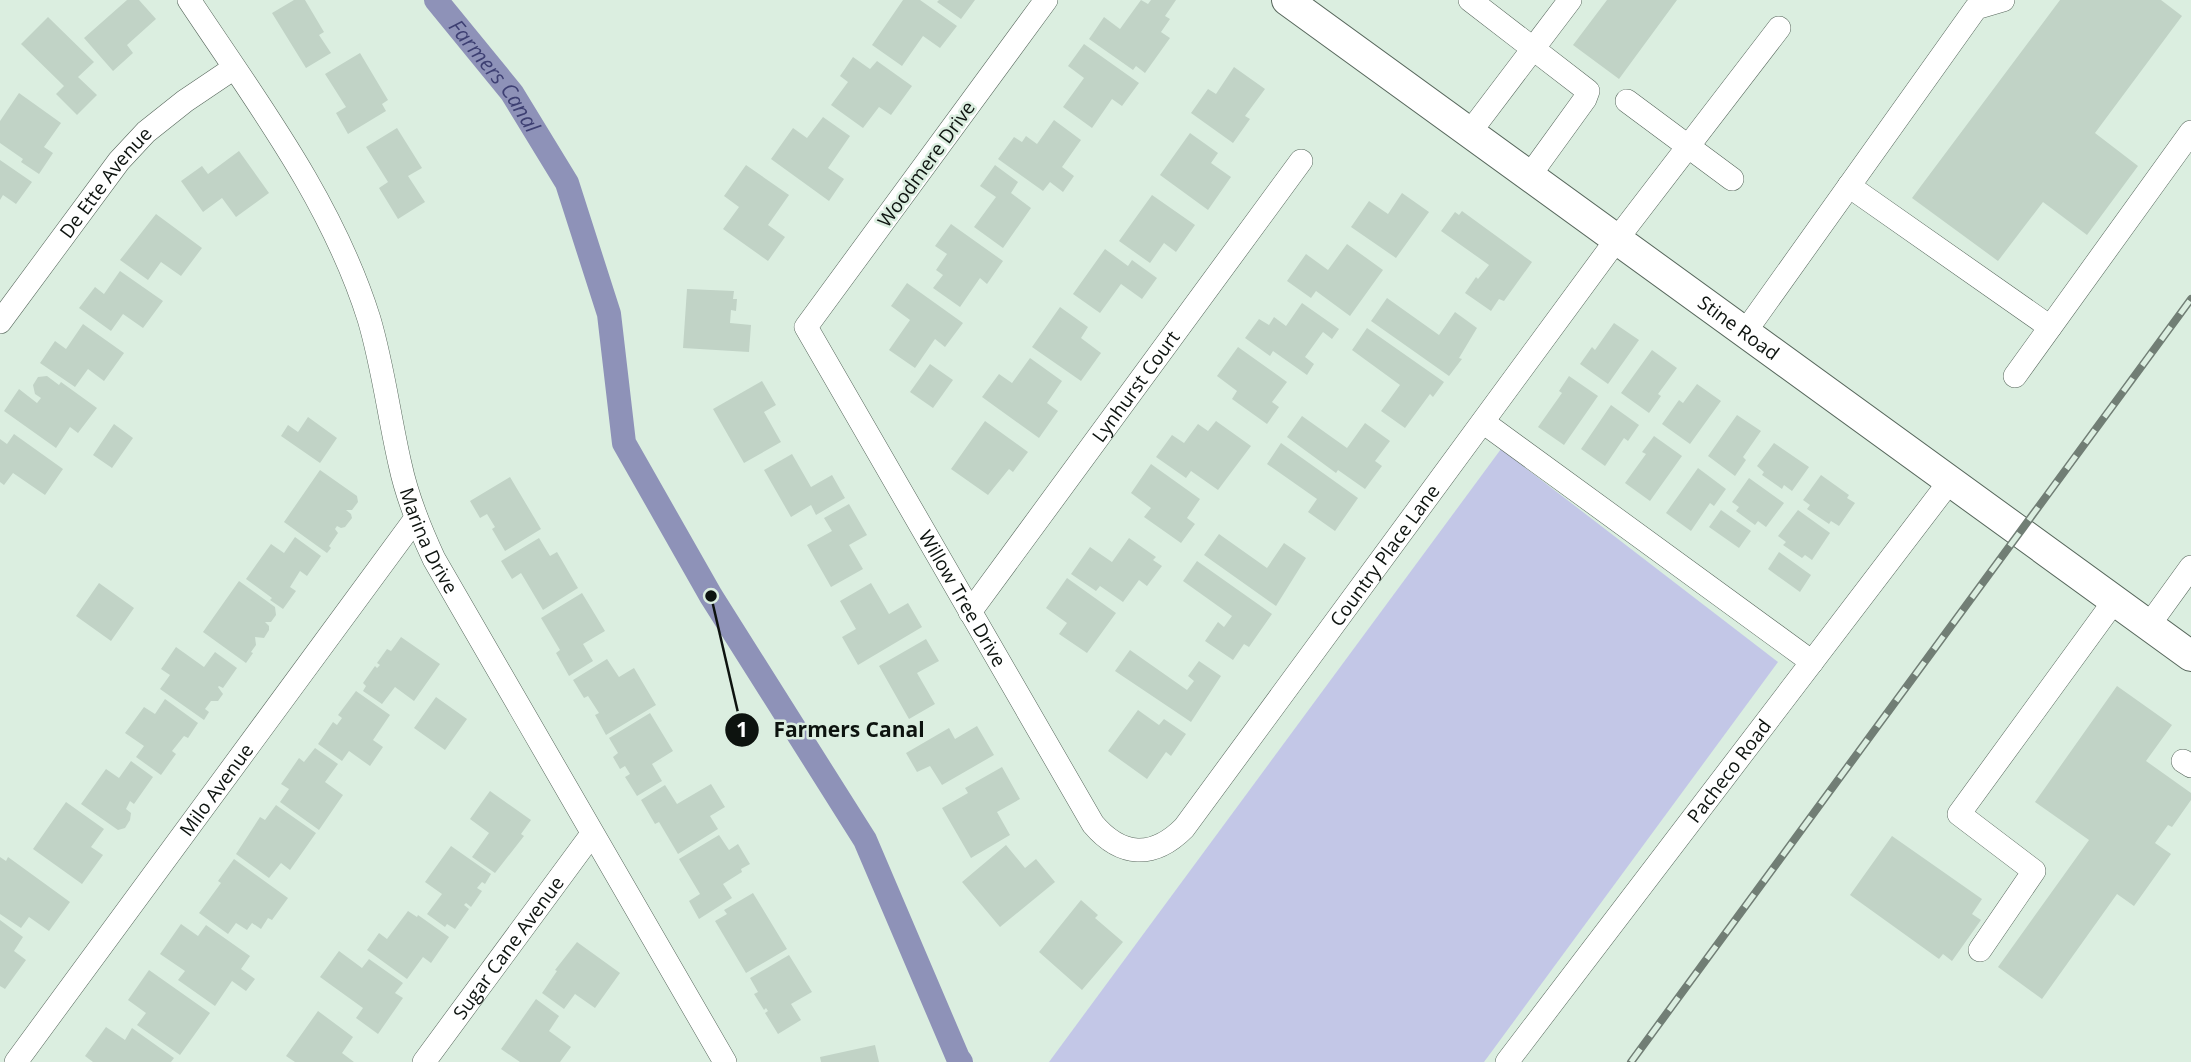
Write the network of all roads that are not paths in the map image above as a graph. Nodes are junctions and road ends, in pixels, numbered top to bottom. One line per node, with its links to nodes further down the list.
1 (189, 0): 9 (street, Marina Drive)
2 (1046, 0): 20 (street, Woodmere Drive)
3 (1287, 0): 11 (main road, Stine Road)
4 (1470, 0): 8 (street)
5 (1570, 0): 8 (street)
6 (2003, 0): 17 (street)
7 (1779, 28): 13 (street, Country Place Lane)
8 (1535, 49): 11 (street); 15 (street)
9 (234, 68): 19 (street, De Ette Avenue); 26 (street, Marina Drive)
10 (1627, 102): 13 (street)
11 (1470, 132): 15 (main road, Stine Road)
12 (2191, 132): 21 (street)
13 (1689, 147): 16 (street); 18 (street, Country Place Lane)
14 (1301, 161): 29 (street, Lynhurst Court)
15 (1530, 176): 18 (main road, Stine Road)
16 (1732, 179)
17 (1849, 186): 21 (street); 22 (street)
18 (1617, 239): 22 (main road, Stine Road); 24 (street, Country Place Lane)
19 (0, 322)
20 (806, 327): 29 (street, Willow Tree Drive)
21 (2050, 327): 23 (street)
22 (1745, 332): 25 (main road, Stine Road)
23 (2015, 376)
24 (1483, 422): 32 (street); 34 (street, Country Place Lane)
25 (1950, 481): 28 (main road, Stine Road); 32 (street, Pacheco Road)
26 (416, 518): 33 (street, Marina Drive); 36 (street, Milo Avenue)
27 (2191, 567): 30 (street)
28 (2115, 600): 30 (main road, Stine Road); 35 (street)
29 (970, 612): 34 (street, Willow Tree Drive)
30 (2149, 625): 31 (main road, Stine Road)
31 (2191, 656)
32 (1812, 662): 39 (street, Pacheco Road)
33 (592, 834): 37 (street, Sugar Cane Avenue); 38 (street, Marina Drive)
34 (1137, 851)
35 (1980, 950)
36 (16, 1062)
37 (424, 1062)
38 (724, 1062)
39 (1507, 1062)

